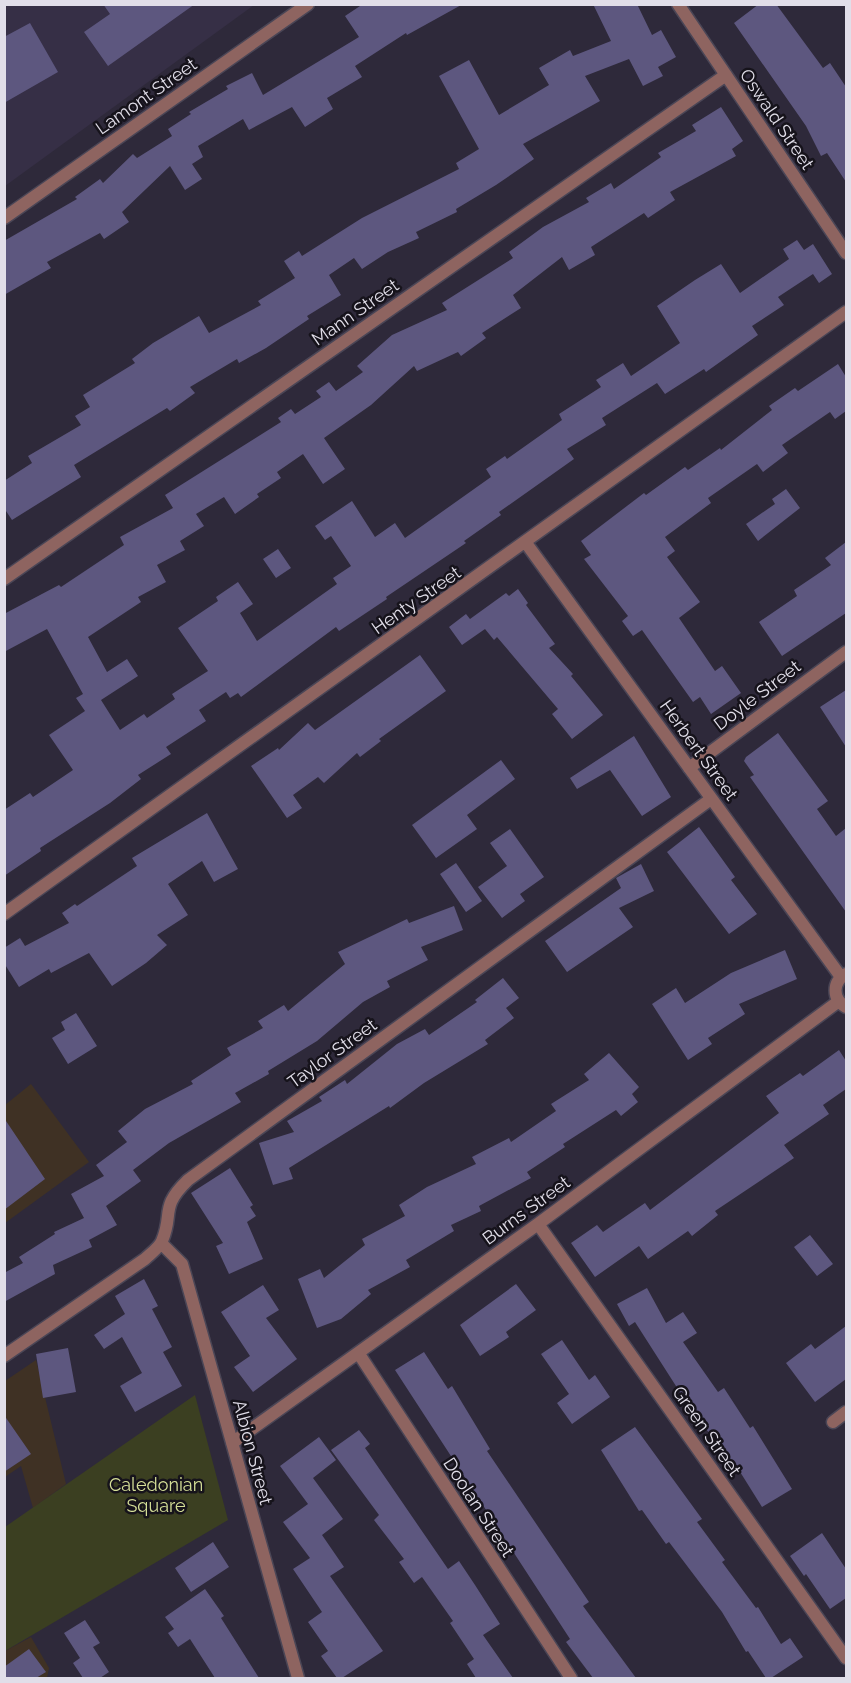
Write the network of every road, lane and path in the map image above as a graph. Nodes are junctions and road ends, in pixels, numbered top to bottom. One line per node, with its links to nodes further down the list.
1 (308, 4): 4 (street, Lamont Street)
2 (678, 4): 3 (street, Oswald Street)
3 (726, 75): 5 (street, Oswald Street); 8 (street, Mann Street)
4 (4, 218)
5 (846, 253)
6 (846, 312): 7 (street, Henty Street)
7 (526, 543): 10 (street, Herbert Street); 12 (street, Henty Street)
8 (4, 579)
9 (846, 652): 10 (street, Doyle Street)
10 (689, 768): 11 (street, Herbert Street)
11 (711, 799): 13 (street, Herbert Street); 16 (street, Taylor Street)
12 (4, 914)
13 (844, 976): 14 (street)
14 (843, 1004): 15 (street, Burns Street)
15 (538, 1224): 17 (street, Burns Street); 22 (street, Green Street)
16 (161, 1243): 18 (street); 21 (street, Albion Street)
17 (358, 1354): 21 (street, Burns Street); 24 (street, Doolan Street)
18 (4, 1356)
19 (846, 1412): 20 (street)
20 (833, 1422)
21 (232, 1443): 23 (street, Albion Street)
22 (846, 1658)
23 (298, 1678)
24 (571, 1678)

